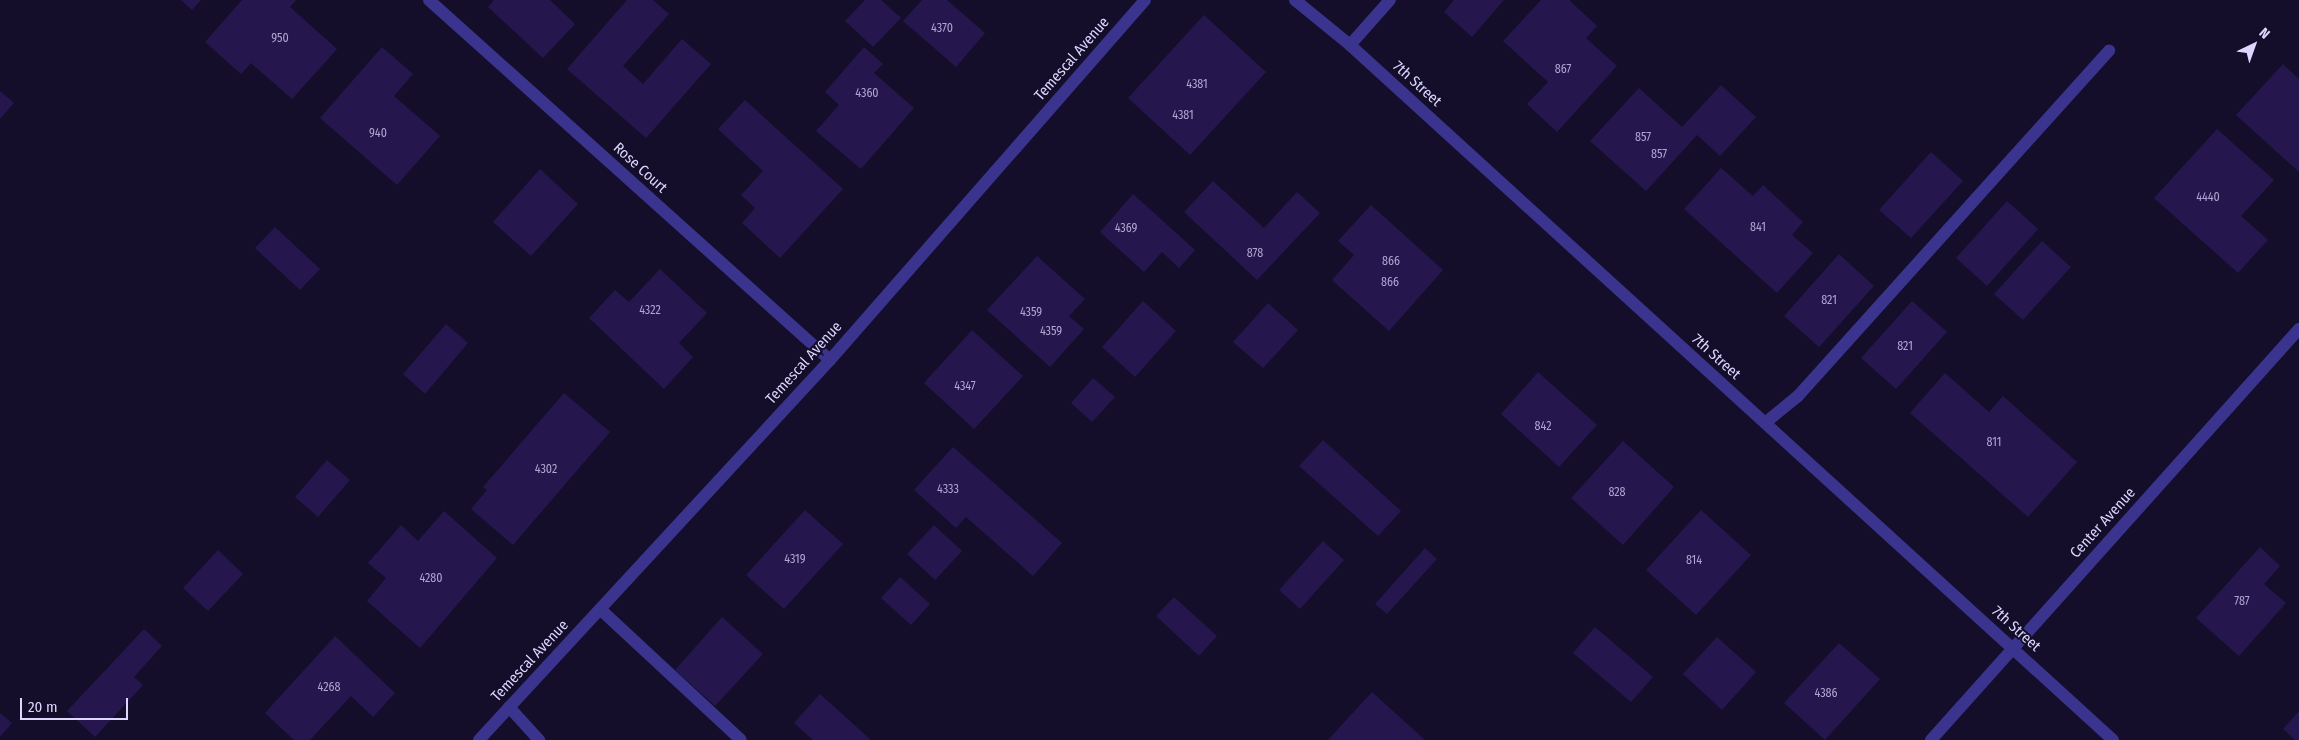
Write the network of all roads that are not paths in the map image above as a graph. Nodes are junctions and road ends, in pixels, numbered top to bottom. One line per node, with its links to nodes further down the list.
1 (428, 0): 8 (street, Rose Court)
2 (1145, 0): 8 (street, Temescal Avenue)
3 (1295, 0): 5 (street, 7th Street)
4 (1390, 0): 5 (street)
5 (1350, 45): 9 (street, 7th Street)
6 (2110, 50): 9 (street)
7 (2299, 329): 11 (street, Center Avenue)
8 (830, 360): 10 (street, Temescal Avenue)
9 (1765, 423): 11 (street, 7th Street)
10 (600, 609): 12 (street, Temescal Avenue); 15 (street)
11 (2013, 649): 16 (street, Center Avenue); 17 (street, 7th Street)
12 (509, 708): 13 (street, Temescal Avenue); 14 (street)
13 (479, 740)
14 (539, 740)
15 (741, 740)
16 (1931, 740)
17 (2113, 740)

